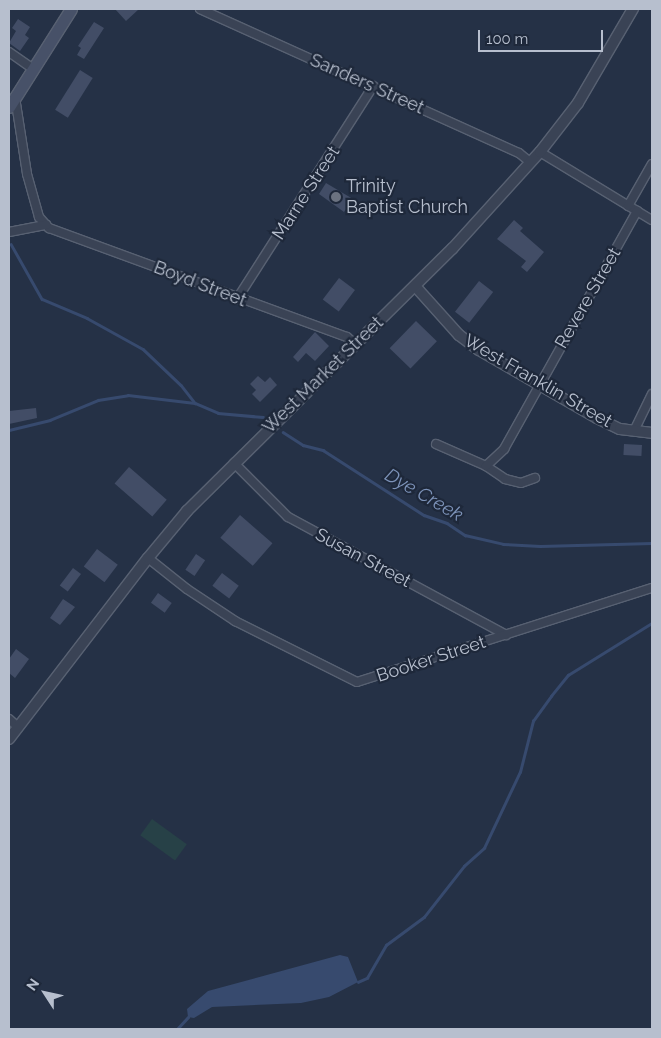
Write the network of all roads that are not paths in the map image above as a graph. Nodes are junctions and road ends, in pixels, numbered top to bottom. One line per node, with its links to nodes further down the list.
1 (71, 9): 5 (main road)
2 (200, 9): 6 (street, Sanders Street)
3 (632, 9): 9 (street, West Market Street)
4 (9, 52): 5 (street)
5 (33, 69): 7 (main road)
6 (373, 86): 10 (street, Sanders Street); 18 (street, Marne Street)
7 (15, 97): 8 (main road); 15 (street)
8 (9, 107)
9 (540, 152): 10 (street, West Market Street); 12 (street)
10 (530, 162): 17 (street, West Market Street)
11 (652, 164): 12 (street)
12 (628, 206): 13 (street)
13 (637, 211): 14 (street); 20 (street, Revere Street)
14 (652, 220)
15 (46, 225): 16 (street); 18 (street, Boyd Street)
16 (9, 232)
17 (415, 286): 19 (street, West Market Street); 20 (street, West Franklin Street)
18 (237, 299): 19 (street, Boyd Street)
19 (355, 344): 25 (street, West Market Street)
20 (539, 384): 22 (street, West Franklin Street); 26 (street, Revere Street)
21 (652, 394): 22 (street)
22 (634, 432): 23 (street, West Franklin Street)
23 (652, 433)
24 (436, 444): 26 (street)
25 (234, 463): 28 (street, West Market Street); 30 (street, Susan Street)
26 (486, 466): 27 (street)
27 (535, 478)
28 (148, 558): 30 (street, Booker Street); 32 (street, West Market Street)
29 (652, 588): 30 (street, Booker Street)
30 (506, 635)
31 (9, 719): 32 (street)
32 (18, 726): 33 (street, West Market Street)
33 (9, 739)

